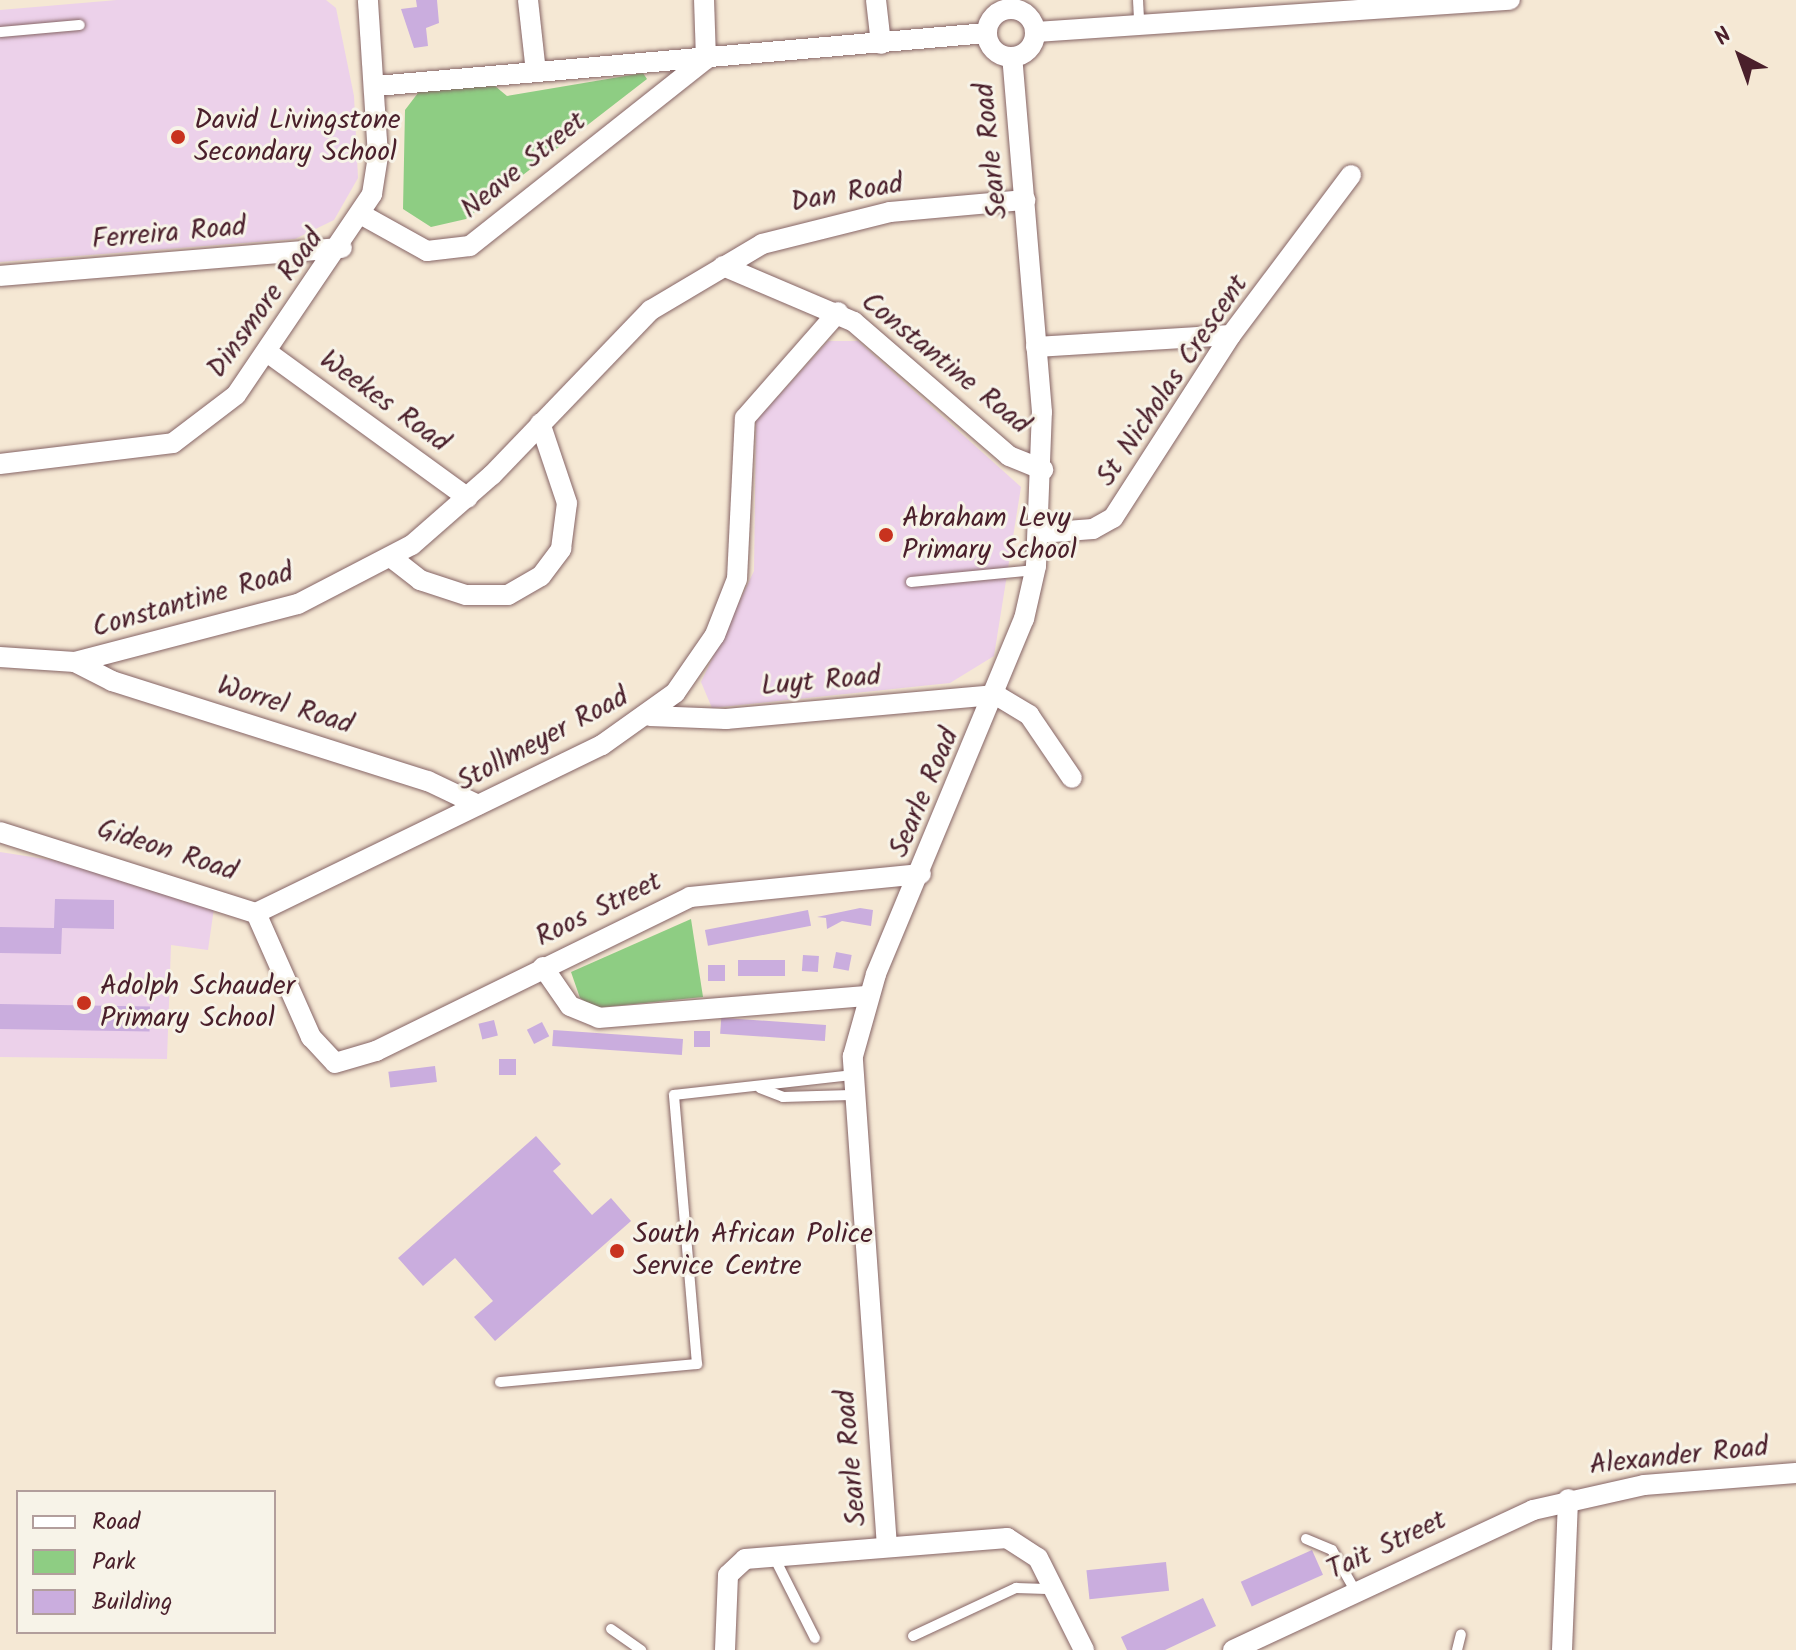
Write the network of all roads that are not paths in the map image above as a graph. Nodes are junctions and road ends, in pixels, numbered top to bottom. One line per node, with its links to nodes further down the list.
1 (368, 0): 19 (street, Dinsmore Road)
2 (528, 0): 18 (street)
3 (704, 0): 17 (street)
4 (876, 0): 15 (street)
5 (1138, 0): 10 (lane)
6 (1510, 0): 7 (street)
7 (1387, 2): 9 (street)
8 (1010, 5): 13 (street); 14 (street)
9 (1266, 6): 10 (street)
10 (1139, 22): 13 (street)
11 (80, 25): 12 (lane)
12 (0, 32)
13 (1035, 32): 16 (street)
14 (987, 33): 15 (street, Neave Street); 16 (street)
15 (881, 44): 17 (street, Neave Street)
16 (1012, 57): 21 (street, Searle Road)
17 (706, 59): 18 (street, Neave Street); 22 (street, Neave Street)
18 (536, 72): 19 (street, Neave Street)
19 (376, 86): 22 (street, Dinsmore Road)
20 (1351, 175): 28 (street, St Nicholas Crescent)
21 (1025, 200): 24 (street, Dan Road); 29 (street, Searle Road)
22 (364, 216): 23 (street, Dinsmore Road)
23 (342, 248): 25 (street, Ferreira Road); 30 (street, Dinsmore Road)
24 (723, 266): 26 (street, Dan Road); 27 (street, Constantine Road)
25 (0, 276)
26 (651, 310): 31 (street, Constantine Road)
27 (838, 312): 33 (street, Constantine Road); 42 (street, Stollmeyer Road)
28 (1231, 335): 29 (street); 35 (street, St Nicholas Crescent)
29 (1036, 347): 33 (street, Searle Road)
30 (267, 352): 32 (street, Dinsmore Road); 34 (street, Weekes Road)
31 (540, 423): 34 (street, Constantine Road); 36 (street)
32 (0, 464)
33 (1043, 470): 35 (street, Searle Road)
34 (468, 498): 36 (street, Constantine Road)
35 (1040, 533): 37 (street, Searle Road)
36 (392, 558): 40 (street, Constantine Road)
37 (1035, 570): 38 (lane); 41 (street, Searle Road)
38 (911, 582)
39 (0, 657): 40 (street, Constantine Road)
40 (75, 662): 44 (street, Worrel Road)
41 (996, 695): 42 (street, Luyt Road); 43 (street); 46 (street, Searle Road)
42 (650, 716): 44 (street, Stollmeyer Road)
43 (1072, 778)
44 (478, 805): 47 (street, Stollmeyer Road)
45 (0, 832): 47 (street, Gideon Road)
46 (921, 874): 48 (street, Roos Street); 49 (street, Searle Road)
47 (256, 913): 50 (street, Gideon Road)
48 (543, 967): 49 (street); 50 (street, Roos Street)
49 (868, 996): 51 (street, Searle Road)
50 (322, 1055)
51 (851, 1085): 52 (lane); 52 (lane); 57 (street, Searle Road)
52 (760, 1088): 53 (lane)
53 (500, 1382)
54 (1796, 1473): 55 (street, Alexander Road)
55 (1568, 1499): 60 (street, Tait Street); 70 (street)
56 (1306, 1539): 60 (lane)
57 (887, 1547): 58 (street); 59 (street)
58 (773, 1555): 64 (lane); 67 (street)
59 (1054, 1589): 63 (lane); 65 (street)
60 (1356, 1592): 68 (street, Tait Street)
61 (611, 1629): 66 (lane)
62 (1461, 1634): 69 (lane)
63 (913, 1636)
64 (815, 1638)
65 (1077, 1648)
66 (641, 1650)
67 (725, 1650)
68 (1233, 1650)
69 (1457, 1650)
70 (1562, 1650)

